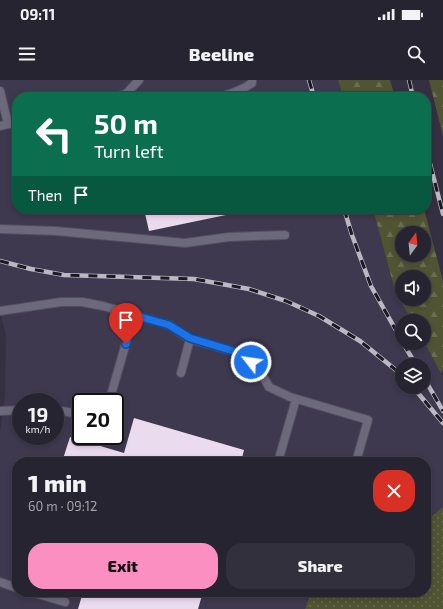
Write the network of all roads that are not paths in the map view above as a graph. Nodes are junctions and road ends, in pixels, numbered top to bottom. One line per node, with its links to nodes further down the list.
1 (139, 80): 4 (lane)
2 (252, 80): 5 (lane)
3 (0, 91): 6 (lane)
4 (129, 92)
5 (237, 92)
6 (4, 125)
7 (0, 229): 8 (lane)
8 (285, 235)
9 (0, 311): 10 (lane)
10 (134, 315): 11 (lane); 13 (lane)
11 (190, 338): 12 (lane); 14 (lane)
12 (180, 373)
13 (112, 393)
14 (296, 399): 17 (lane); 18 (lane)
15 (12, 410): 16 (lane)
16 (0, 411)
17 (279, 457)
18 (357, 457)
19 (0, 582): 20 (lane)
20 (12, 586)
21 (48, 597): 22 (lane)
22 (66, 602)

